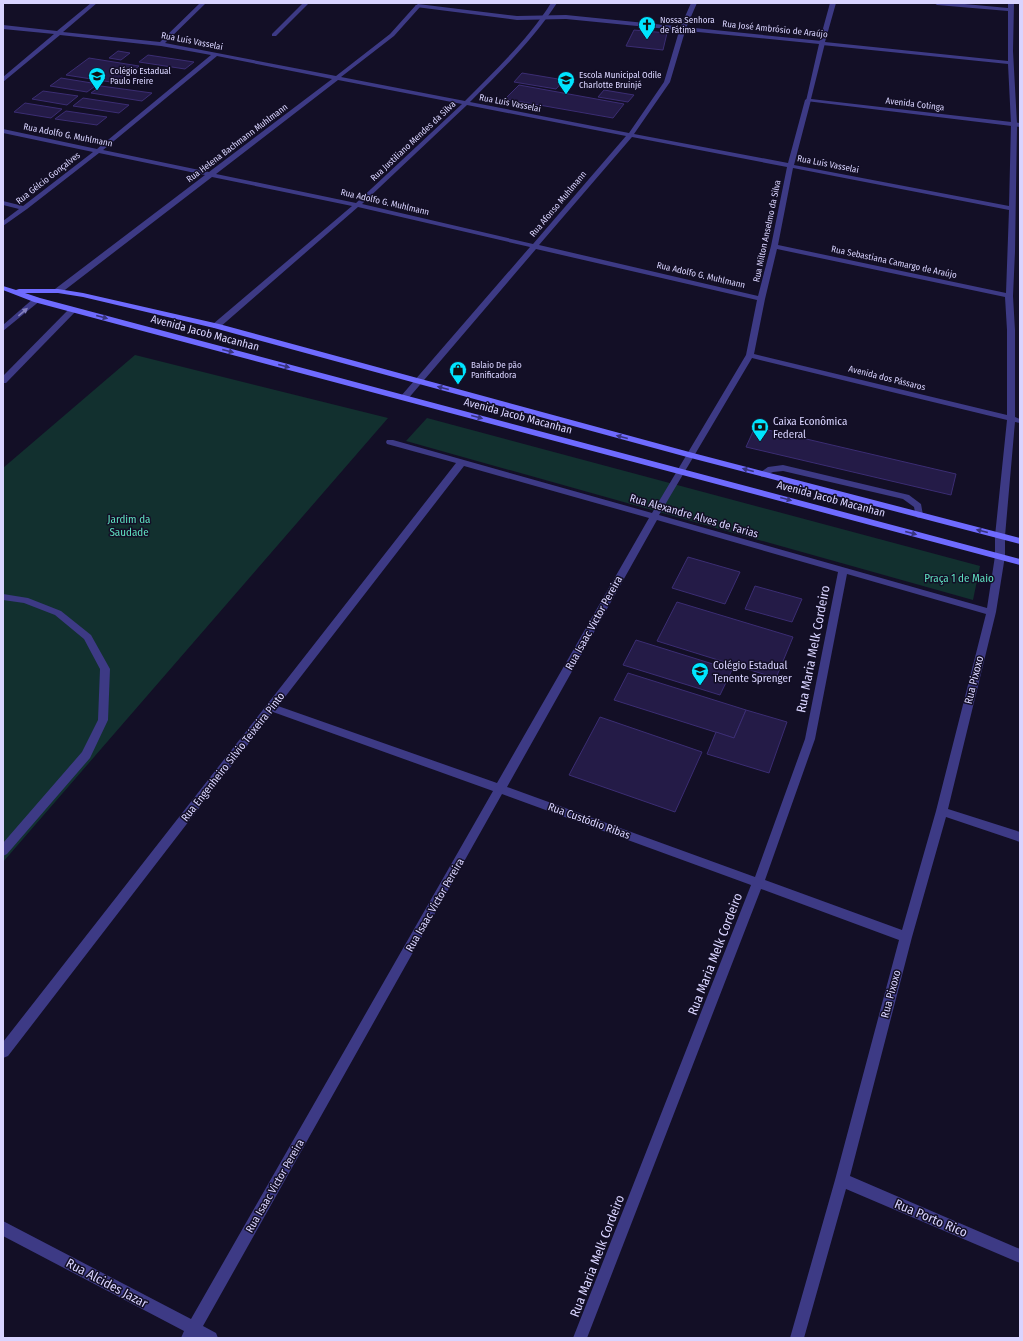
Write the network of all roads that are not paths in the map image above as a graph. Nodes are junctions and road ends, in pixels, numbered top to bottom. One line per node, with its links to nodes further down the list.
1 (94, 3): 13 (street)
2 (203, 3): 16 (street)
3 (306, 3): 14 (street)
4 (554, 3): 10 (street, Rua Justiliano Mendes da Silva)
5 (694, 3): 12 (street, Rua Afonso Muhlmann)
6 (833, 3): 15 (street, Rua Milton Anselmo da Silva)
7 (937, 3): 9 (street)
8 (420, 4): 10 (street, Rua José Ambrósio de Araújo); 21 (street, Rua Helena Bachmann Muhlmann)
9 (1012, 7): 18 (street, Rua Pixoxo)
10 (545, 17): 12 (street, Rua José Ambrósio de Araújo); 24 (street, Rua Justiliano Mendes da Silva)
11 (3, 27): 13 (street, Rua Luís Vasselai)
12 (683, 28): 15 (street, Rua José Ambrósio de Araújo); 27 (street, Rua Afonso Muhlmann)
13 (59, 33): 16 (street, Rua Luís Vasselai); 22 (street)
14 (274, 35)
15 (822, 43): 18 (street, Rua José Ambrósio de Araújo); 23 (street, Rua Milton Anselmo da Silva)
16 (161, 44): 17 (street, Rua Luís Vasselai)
17 (215, 55): 21 (street, Rua Luís Vasselai); 28 (street, Rua Gélcio Gonçalves)
18 (1011, 63): 19 (street, Rua Pixoxo)
19 (1011, 73): 20 (street); 25 (street, Rua Pixoxo)
20 (1020, 74)
21 (337, 78): 24 (street, Rua Luís Vasselai); 30 (street, Rua Helena Bachmann Muhlmann)
22 (3, 80)
23 (808, 100): 25 (street, Avenida Cotinga); 29 (street, Rua Milton Anselmo da Silva)
24 (465, 104): 27 (street, Rua Luís Vasselai); 33 (street, Rua Justiliano Mendes da Silva)
25 (1017, 125): 31 (street, Rua Pixoxo)
26 (3, 131): 28 (street, Rua Adolfo G. Muhlmann)
27 (630, 134): 29 (street, Rua Luís Vasselai); 37 (street, Rua Afonso Muhlmann)
28 (99, 150): 30 (street, Rua Adolfo G. Muhlmann); 34 (street, Rua Gélcio Gonçalves)
29 (790, 166): 35 (street, Rua Luís Vasselai); 38 (street, Rua Milton Anselmo da Silva)
30 (212, 174): 33 (street, Rua Adolfo G. Muhlmann); 42 (street, Rua Helena Bachmann Muhlmann)
31 (1016, 186): 35 (street, Rua Pixoxo)
32 (3, 203): 34 (street)
33 (358, 205): 37 (street, Rua Adolfo G. Muhlmann); 48 (street, Rua Justiliano Mendes da Silva)
34 (25, 208): 36 (street, Rua Gélcio Gonçalves)
35 (1012, 209): 39 (street, Rua Pixoxo)
36 (3, 224)
37 (535, 245): 44 (street, Rua Adolfo G. Muhlmann); 54 (street, Rua Afonso Muhlmann)
38 (774, 246): 43 (street, Rua Sebastiana Camargo de Araújo); 44 (street, Rua Milton Anselmo da Silva)
39 (1016, 253): 43 (street, Rua Pixoxo)
40 (3, 288): 41 (main road, Avenida Jacob Macanhan)
41 (11, 290): 42 (main road, Avenida Jacob Macanhan); 45 (main road, Avenida Jacob Macanhan)
42 (58, 291): 46 (main road); 48 (main road, Avenida Jacob Macanhan)
43 (1009, 296): 50 (street, Rua Pixoxo)
44 (761, 298): 52 (street, Rua Milton Anselmo da Silva)
45 (37, 300): 46 (main road, Avenida Jacob Macanhan); 49 (street, one-way to 45)
46 (64, 307): 47 (main road, Avenida Jacob Macanhan)
47 (73, 310): 53 (street); 55 (main road, Avenida Jacob Macanhan, one-way to 55)
48 (216, 326): 54 (main road, Avenida Jacob Macanhan)
49 (3, 329)
50 (1011, 330): 51 (street); 56 (street, Rua Pixoxo)
51 (1020, 331)
52 (750, 355): 56 (street, Avenida dos Pássaros); 59 (street, Rua Milton Anselmo da Silva)
53 (3, 381)
54 (418, 381): 55 (street, Rua Afonso Muhlmann); 59 (main road, Avenida Jacob Macanhan, one-way to 54)
55 (404, 398): 61 (main road, Avenida Jacob Macanhan, one-way to 61)
56 (1011, 419): 57 (street, Avenida dos Pássaros); 65 (street, Rua Pixoxo)
57 (1020, 421)
58 (390, 442): 60 (street, Rua Alexandre Alves de Farias)
59 (690, 455): 61 (street, Rua Milton Anselmo da Silva); 62 (main road, Avenida Jacob Macanhan, one-way to 59)
60 (462, 462): 64 (street, Rua Alexandre Alves de Farias); 72 (street, Rua Engenheiro Silvio Teixeira Pinto)
61 (680, 471): 64 (street, Rua Isaac Victor Pereira); 67 (main road, Avenida Jacob Macanhan, one-way to 67)
62 (762, 474): 63 (main road, Avenida Jacob Macanhan); 63 (street)
63 (919, 515): 65 (main road, Avenida Jacob Macanhan, one-way to 63)
64 (654, 517): 69 (street, Rua Alexandre Alves de Farias); 73 (street, Rua Isaac Victor Pereira)
65 (1000, 536): 66 (main road, Avenida Jacob Macanhan); 67 (street, Rua Pixoxo)
66 (1020, 541)
67 (1000, 556): 68 (main road, Avenida Jacob Macanhan); 71 (street, Rua Pixoxo)
68 (1020, 562)
69 (843, 571): 71 (street, Rua Alexandre Alves de Farias); 77 (street, Rua Maria Melk Cordeiro)
70 (3, 597): 76 (street)
71 (991, 612): 74 (street, Rua Pixoxo)
72 (271, 707): 73 (street, Rua Custódio Ribas); 79 (street, Rua Engenheiro Silvio Teixeira Pinto)
73 (501, 788): 77 (street, Rua Custódio Ribas); 83 (street, Rua Isaac Victor Pereira)
74 (942, 811): 75 (street); 78 (street, Rua Pixoxo)
75 (1020, 837)
76 (3, 851)
77 (758, 883): 78 (street, Rua Custódio Ribas); 85 (street, Rua Maria Melk Cordeiro)
78 (906, 937): 80 (street, Rua Pixoxo)
79 (3, 1052)
80 (842, 1180): 82 (street, Rua Porto Rico); 86 (street, Rua Pixoxo)
81 (3, 1228): 83 (street, Rua Alcides Jazar)
82 (1020, 1256)
83 (191, 1334): 84 (street, Rua Alcides Jazar)
84 (211, 1338)
85 (580, 1338)
86 (797, 1338)

